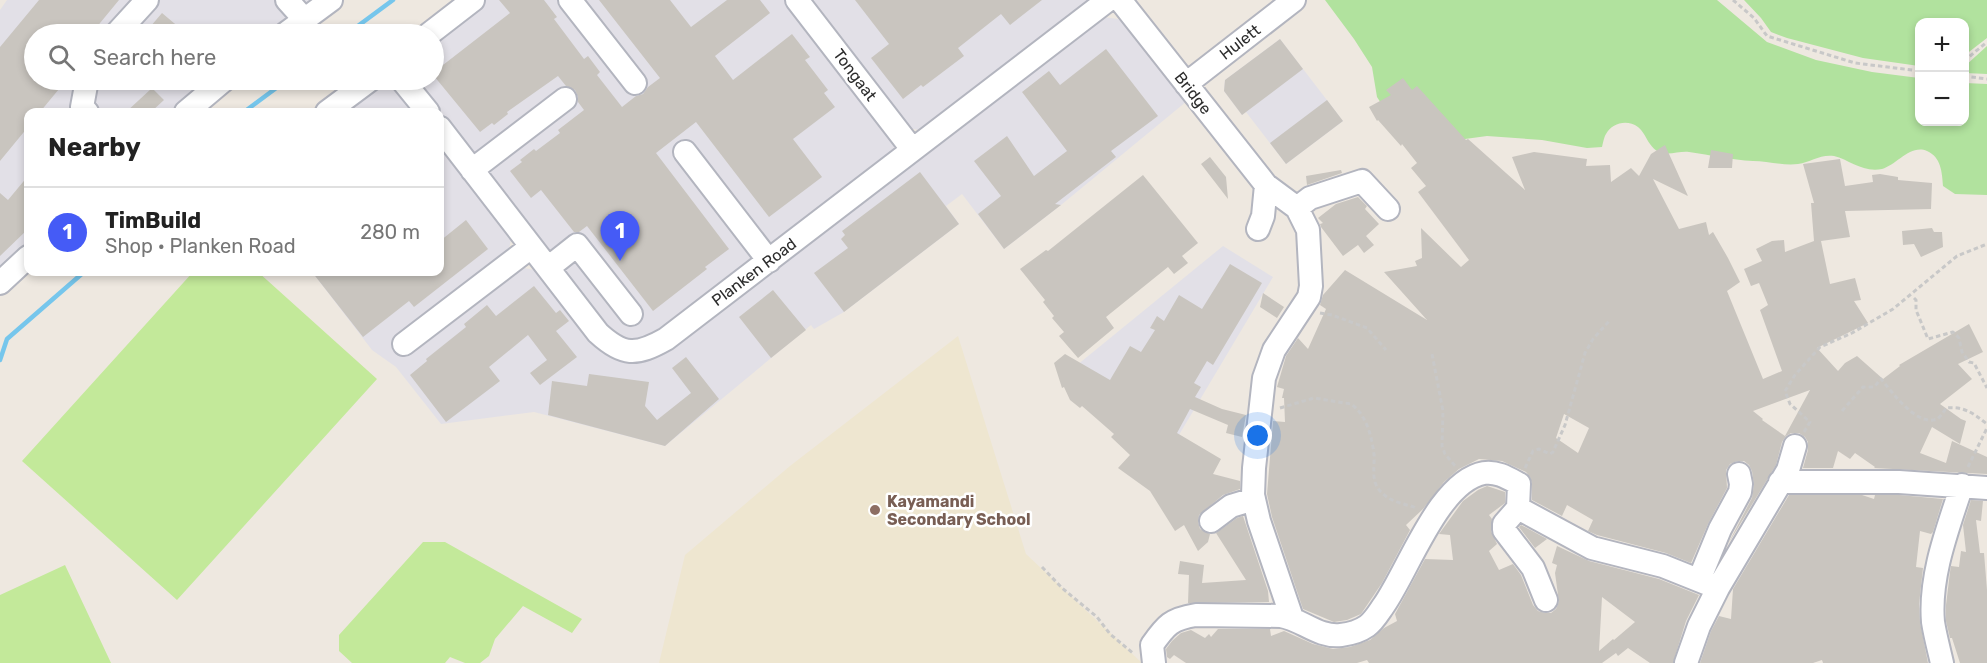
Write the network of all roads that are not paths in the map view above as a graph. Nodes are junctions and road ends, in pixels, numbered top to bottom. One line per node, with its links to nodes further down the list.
1 (147, 0): 11 (street)
2 (287, 0): 10 (street)
3 (331, 0): 10 (street)
4 (473, 0): 13 (street)
5 (570, 0): 14 (street)
6 (797, 0): 26 (street, Tongaat)
7 (1108, 0): 26 (street, Planken Road)
8 (1120, 0): 15 (street, Bridge)
9 (1294, 0): 15 (street, Hulett)
10 (305, 20): 12 (street)
11 (125, 24)
12 (299, 24)
13 (442, 24)
14 (635, 83)
15 (1186, 84): 29 (street, Bridge)
16 (85, 90): 21 (street)
17 (212, 90): 22 (street)
18 (357, 90): 23 (street)
19 (410, 90): 24 (street)
20 (565, 99): 28 (street)
21 (83, 108)
22 (191, 108)
23 (332, 108)
24 (425, 108)
25 (444, 133): 28 (street, Planken Road)
26 (912, 149): 35 (street, Planken Road)
27 (685, 152): 35 (street)
28 (472, 170): 33 (street, Planken Road)
29 (1266, 185): 30 (street, Bridge); 32 (street)
30 (1298, 208): 31 (street); 45 (street)
31 (1388, 209)
32 (1258, 229)
33 (531, 247): 36 (street, Planken Road); 39 (street)
34 (24, 261): 37 (street)
35 (769, 261): 36 (street, Planken Road)
36 (548, 268): 38 (street)
37 (0, 283)
38 (631, 314)
39 (404, 344)
40 (1796, 446): 42 (street)
41 (1739, 474): 48 (street)
42 (1780, 482): 43 (street); 48 (street)
43 (1962, 485): 44 (street); 53 (street)
44 (1987, 488)
45 (1254, 499): 47 (street); 50 (street)
46 (1518, 508): 48 (street); 49 (street); 50 (street)
47 (1211, 521)
48 (1709, 584): 52 (street)
49 (1546, 600)
50 (1292, 618): 51 (street)
51 (1154, 662)
52 (1686, 663)
53 (1942, 663)

